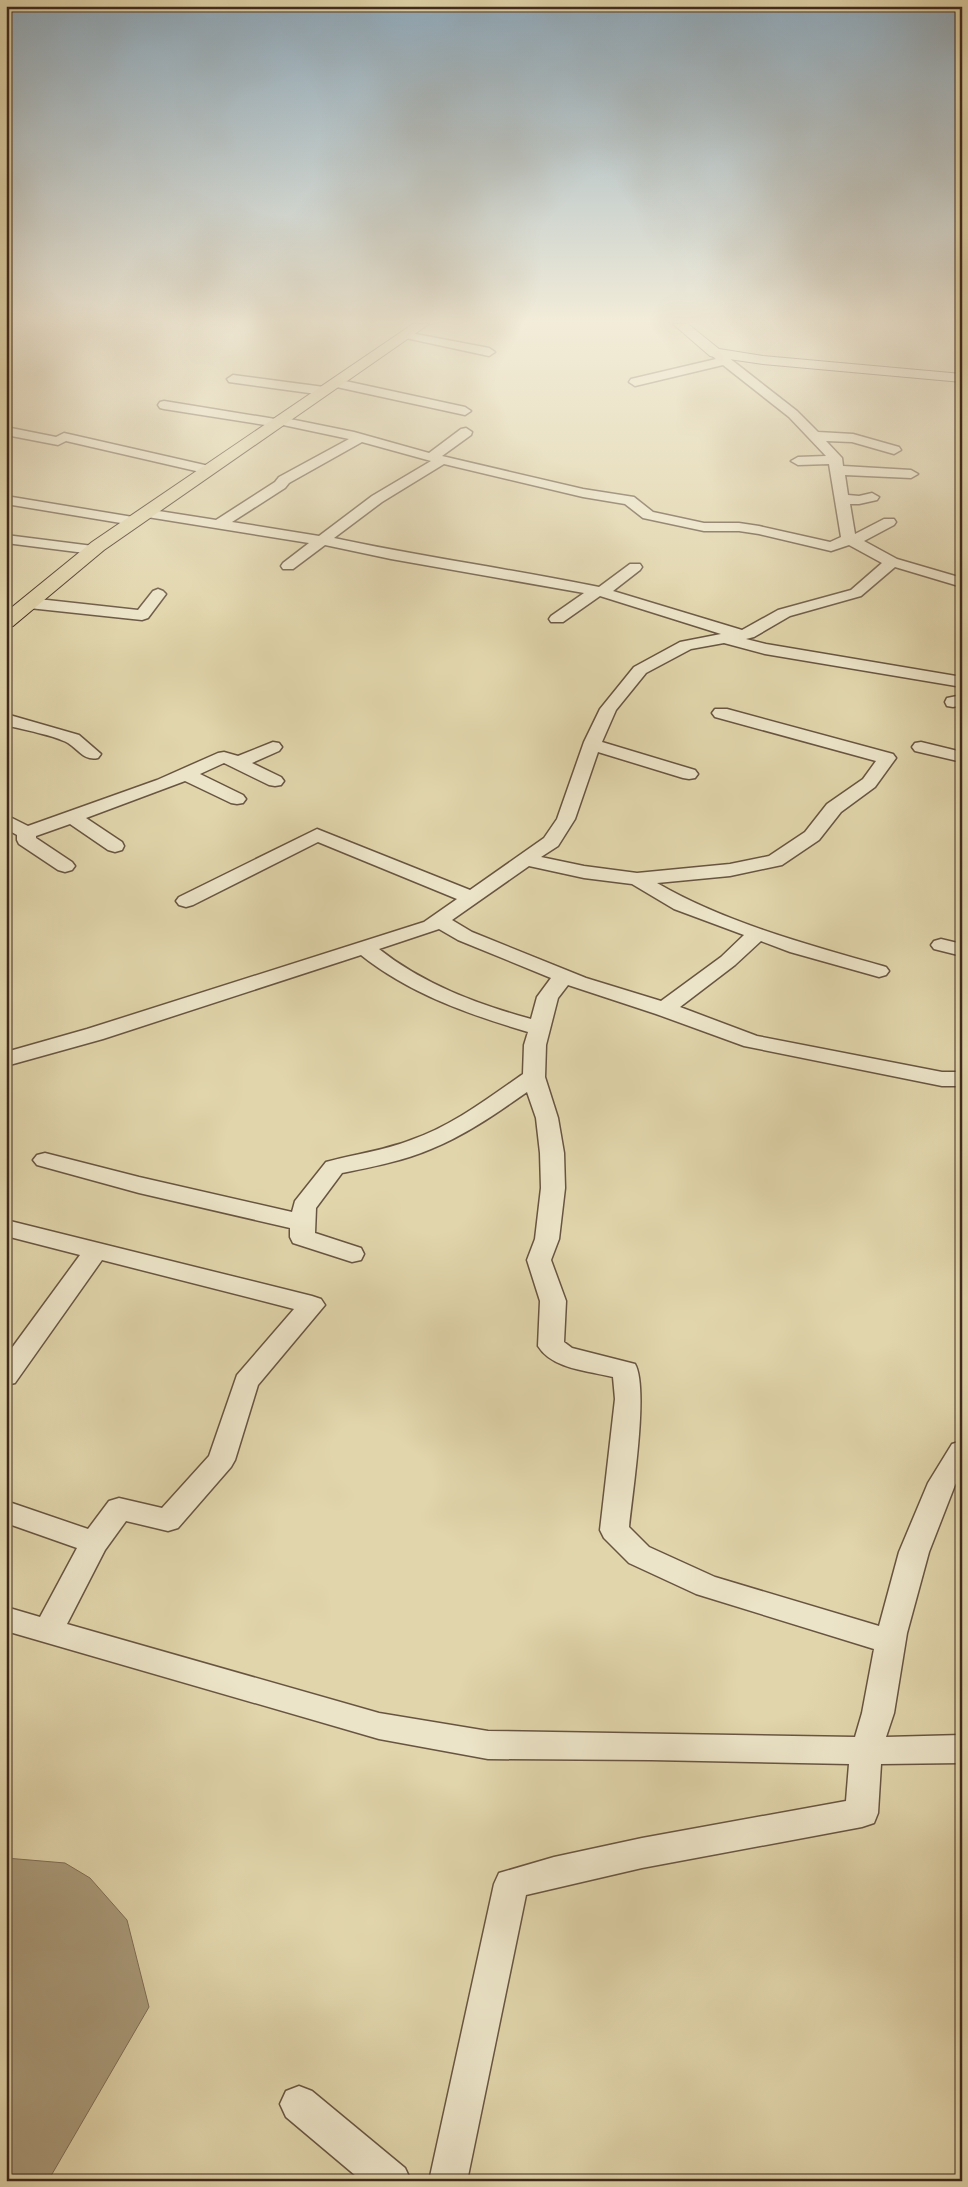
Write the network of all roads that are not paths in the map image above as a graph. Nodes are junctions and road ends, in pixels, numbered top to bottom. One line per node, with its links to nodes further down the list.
1 (273, 426): 12 (highway)
2 (300, 426): 6 (street)
3 (806, 426): 7 (street)
4 (6, 431): 12 (street)
5 (466, 432): 9 (street)
6 (360, 438): 9 (street); 19 (street)
7 (825, 443): 8 (street); 11 (street)
8 (894, 450)
9 (437, 458): 21 (street); 22 (street)
10 (798, 460): 11 (street)
11 (836, 465): 13 (street); 16 (street)
12 (209, 470): 17 (highway)
13 (911, 474)
14 (872, 497): 16 (street)
15 (6, 500): 17 (street)
16 (842, 500): 22 (street)
17 (140, 517): 19 (street); 23 (highway)
18 (889, 522): 22 (street)
19 (219, 524): 21 (street)
20 (6, 539): 23 (street)
21 (320, 540): 26 (street); 32 (street)
22 (851, 540): 24 (street)
23 (93, 550): 34 (highway)
24 (892, 562): 29 (street); 37 (street)
25 (947, 562): 29 (street)
26 (288, 566)
27 (635, 567): 32 (street)
28 (962, 569): 30 (street)
29 (929, 573): 30 (street)
30 (947, 578): 31 (street)
31 (962, 583)
32 (599, 591): 35 (street); 37 (street)
33 (158, 594): 34 (street)
34 (29, 603): 36 (highway)
35 (557, 619)
36 (6, 622)
37 (733, 636): 38 (street); 41 (street)
38 (962, 682)
39 (721, 713): 57 (street)
40 (6, 719): 44 (street)
41 (592, 745): 48 (street); 55 (street)
42 (273, 747): 46 (street)
43 (921, 747): 45 (street)
44 (92, 754)
45 (962, 757)
46 (238, 763): 47 (street); 49 (street)
47 (186, 774): 50 (street); 51 (street)
48 (689, 774)
49 (275, 781)
50 (237, 799)
51 (70, 816): 53 (street); 54 (street)
52 (6, 821): 53 (street)
53 (27, 832): 56 (street)
54 (115, 846)
55 (526, 860): 57 (street); 58 (street)
56 (65, 866)
57 (637, 879): 61 (street)
58 (472, 898): 59 (street); 60 (street)
59 (186, 901)
60 (438, 921): 63 (street); 66 (street)
61 (758, 934): 65 (street); 67 (street)
62 (941, 945): 64 (street)
63 (364, 948): 68 (street); 69 (street)
64 (962, 950)
65 (878, 971)
66 (564, 976): 67 (street); 68 (street)
67 (664, 1009): 71 (street)
68 (540, 1028): 70 (street)
69 (6, 1059)
70 (534, 1077): 73 (street); 83 (street)
71 (962, 1079)
72 (45, 1160): 73 (street)
73 (303, 1223): 76 (street)
74 (6, 1228): 75 (street)
75 (96, 1251): 77 (street); 80 (street)
76 (352, 1254)
77 (6, 1376)
78 (962, 1451): 83 (street)
79 (6, 1512): 80 (street)
80 (94, 1543): 82 (street)
81 (6, 1619): 82 (street)
82 (48, 1631): 85 (street)
83 (891, 1642): 85 (street)
84 (962, 1749): 85 (street)
85 (866, 1750): 88 (street)
86 (299, 2104): 87 (street)
87 (392, 2181)
88 (448, 2181)

